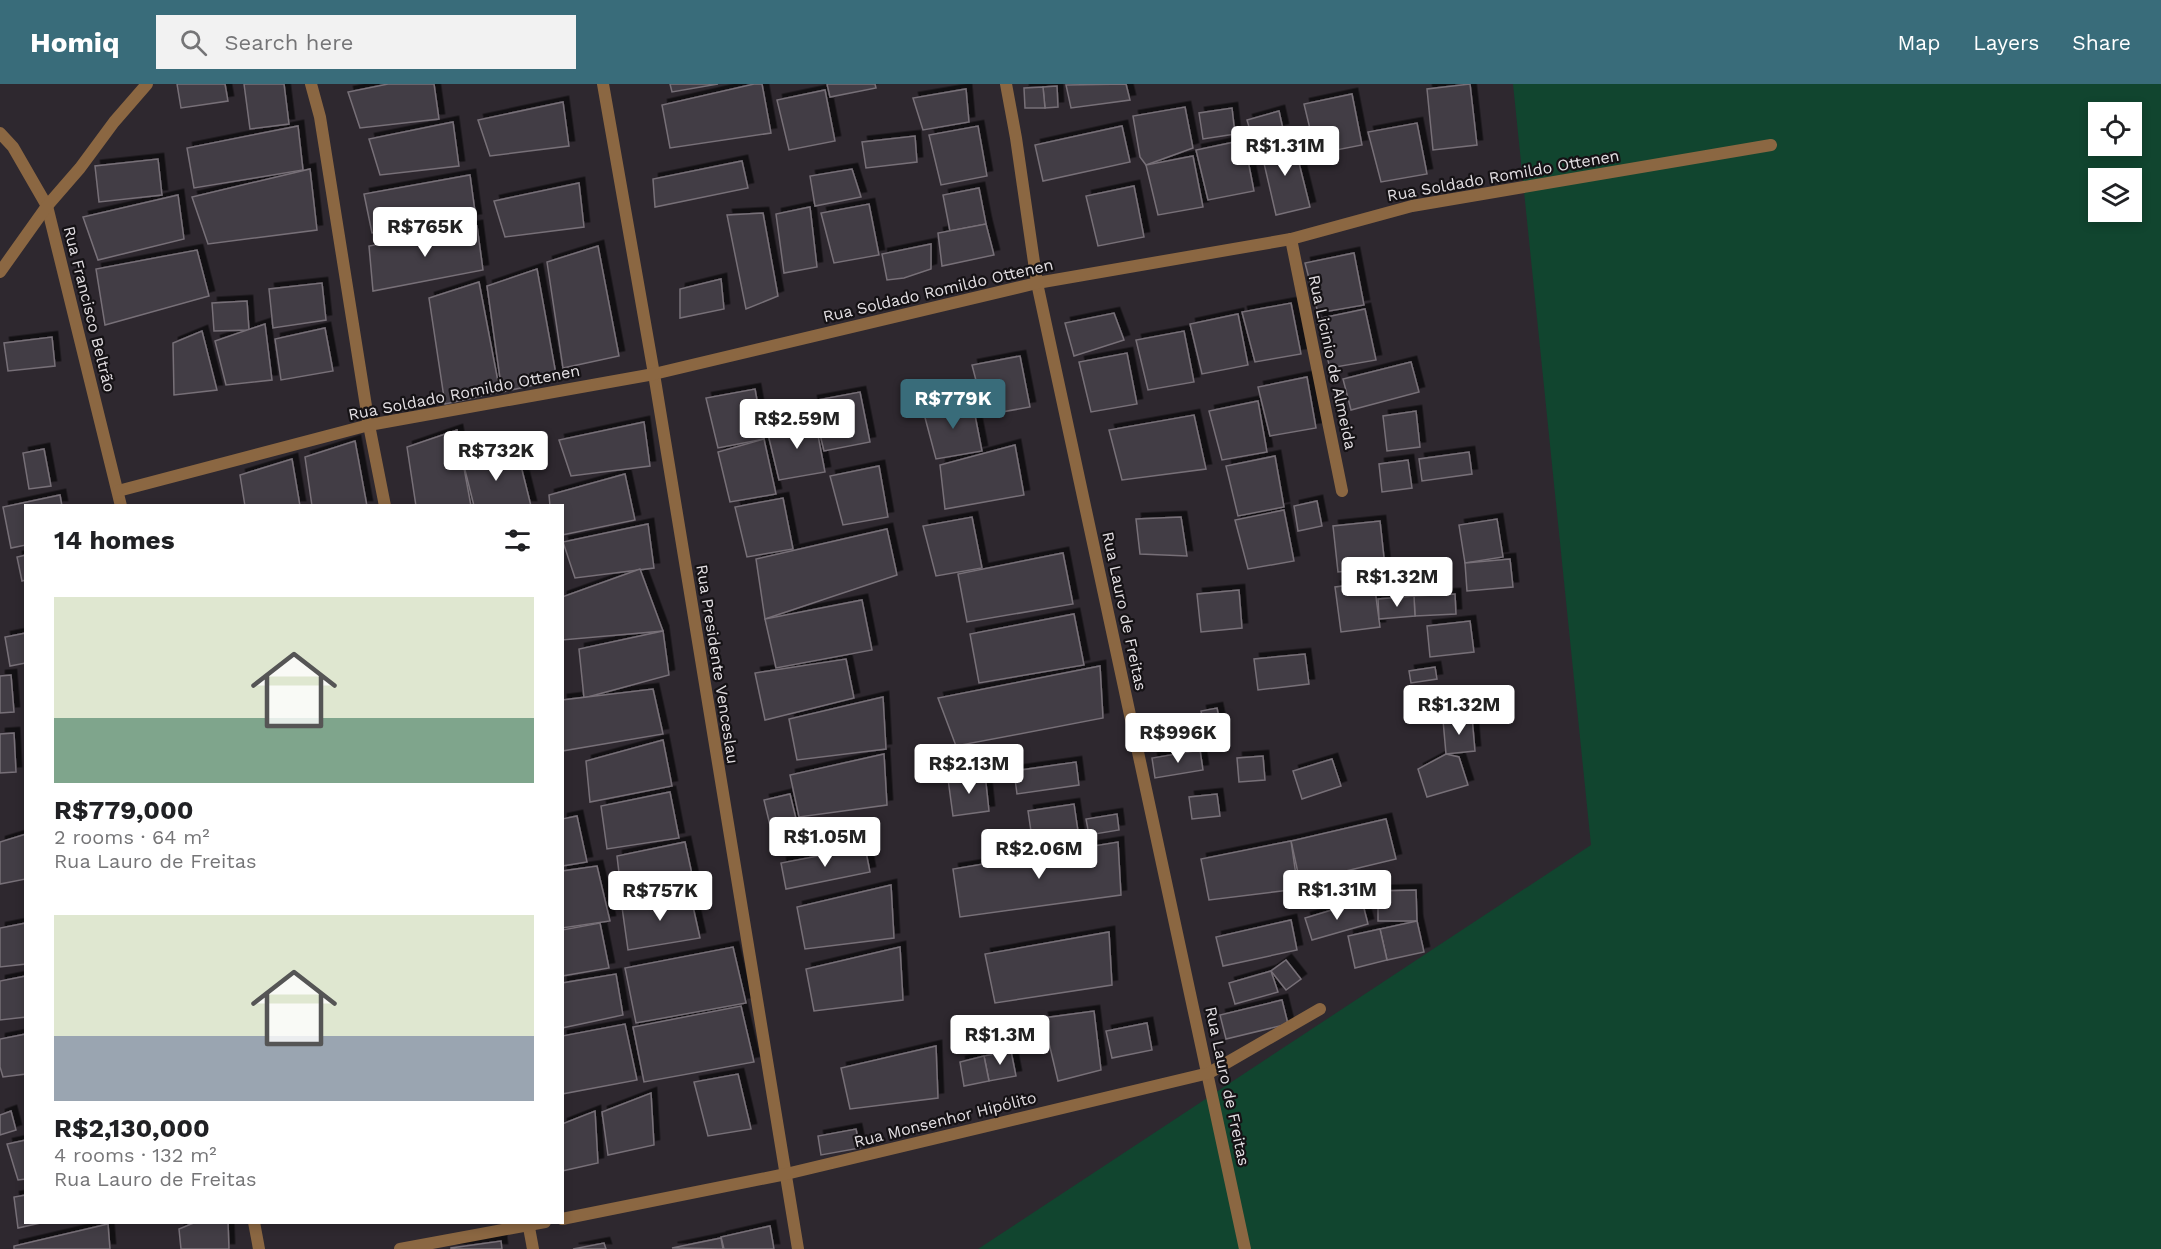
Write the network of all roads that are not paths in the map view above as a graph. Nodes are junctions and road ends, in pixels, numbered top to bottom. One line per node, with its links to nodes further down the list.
1 (147, 84): 7 (street)
2 (311, 84): 12 (street)
3 (603, 84): 11 (street, Rua Presidente Venceslau)
4 (1006, 84): 10 (street, Rua Lauro de Freitas)
5 (0, 133): 7 (street, Rua Francisco Beltrão)
6 (1771, 145): 8 (street, Rua Soldado Romildo Ottenen)
7 (46, 206): 9 (street); 13 (street, Rua Francisco Beltrão)
8 (1291, 239): 10 (street, Rua Soldado Romildo Ottenen); 14 (street, Rua Licinio de Almeida)
9 (0, 272)
10 (1037, 283): 11 (street, Rua Soldado Romildo Ottenen); 18 (street, Rua Lauro de Freitas)
11 (654, 374): 12 (street, Rua Soldado Romildo Ottenen); 19 (street, Rua Presidente Venceslau)
12 (369, 425): 13 (street, Rua Soldado Romildo Ottenen); 16 (street)
13 (118, 491): 15 (street, Rua Francisco Beltrão)
14 (1342, 491)
15 (121, 504)
16 (385, 504)
17 (1320, 1009): 18 (street, Rua Monsenhor Hipólito)
18 (1209, 1072): 19 (street, Rua Monsenhor Hipólito); 27 (street, Rua Lauro de Freitas)
19 (786, 1174): 20 (street, Rua Monsenhor Hipólito); 26 (street, Rua Presidente Venceslau)
20 (564, 1219)
21 (254, 1224): 23 (street)
22 (529, 1224): 24 (street); 25 (street)
23 (259, 1249)
24 (400, 1249)
25 (533, 1249)
26 (798, 1249)
27 (1245, 1249)

